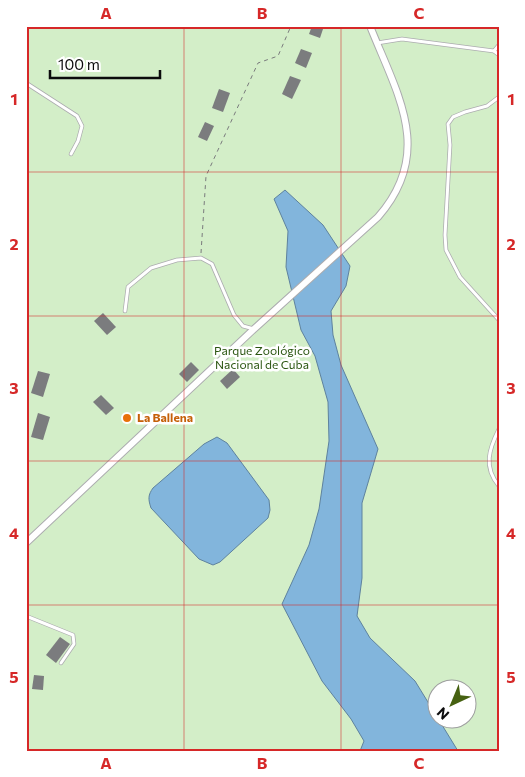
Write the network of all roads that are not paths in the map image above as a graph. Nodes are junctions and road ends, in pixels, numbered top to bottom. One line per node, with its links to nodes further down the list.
1 (370, 26): 2 (street)
2 (377, 43): 4 (lane); 11 (street)
3 (499, 46): 4 (lane)
4 (494, 51): 5 (lane)
5 (499, 55)
6 (26, 83): 8 (lane)
7 (499, 97): 10 (lane)
8 (71, 154)
9 (125, 311): 11 (lane)
10 (499, 320)
11 (254, 329): 14 (street)
12 (499, 429): 13 (lane)
13 (499, 486)
14 (26, 543)
15 (26, 616): 16 (lane)
16 (61, 662)

